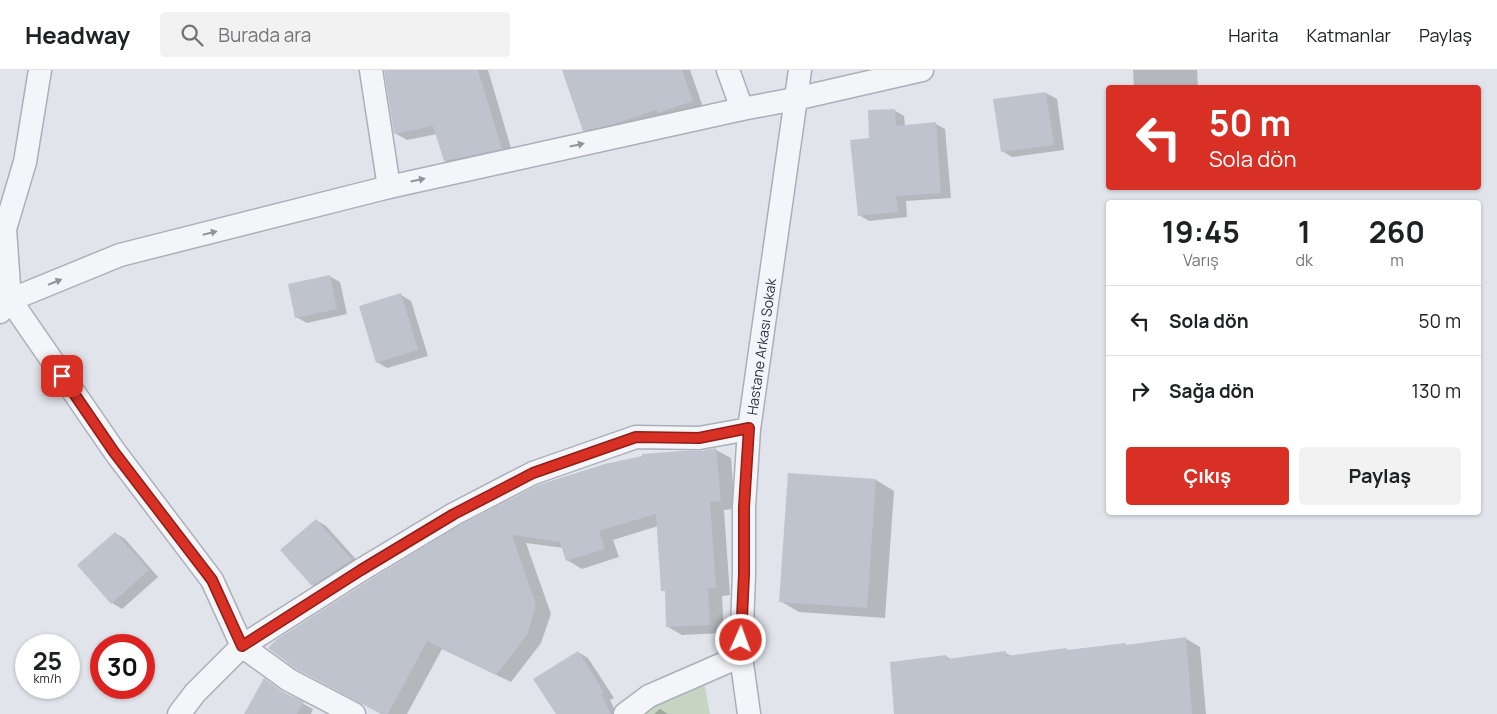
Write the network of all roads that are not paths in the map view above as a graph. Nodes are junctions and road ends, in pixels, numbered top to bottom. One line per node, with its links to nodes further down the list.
1 (40, 70): 9 (street)
2 (370, 70): 8 (street)
3 (728, 70): 7 (street)
4 (800, 70): 6 (street, Hastane Arkası Sokak)
5 (922, 70): 6 (street)
6 (795, 99): 7 (street); 10 (street, Hastane Arkası Sokak)
7 (742, 109): 8 (street, one-way to 7)
8 (389, 187): 9 (street, one-way to 8)
9 (3, 299): 11 (street)
10 (749, 428): 11 (street); 12 (street, Hastane Arkası Sokak)
11 (242, 646): 13 (street); 14 (street)
12 (740, 656): 15 (street); 16 (street, Hastane Arkası Sokak)
13 (179, 714)
14 (354, 714)
15 (625, 714)
16 (749, 714)

